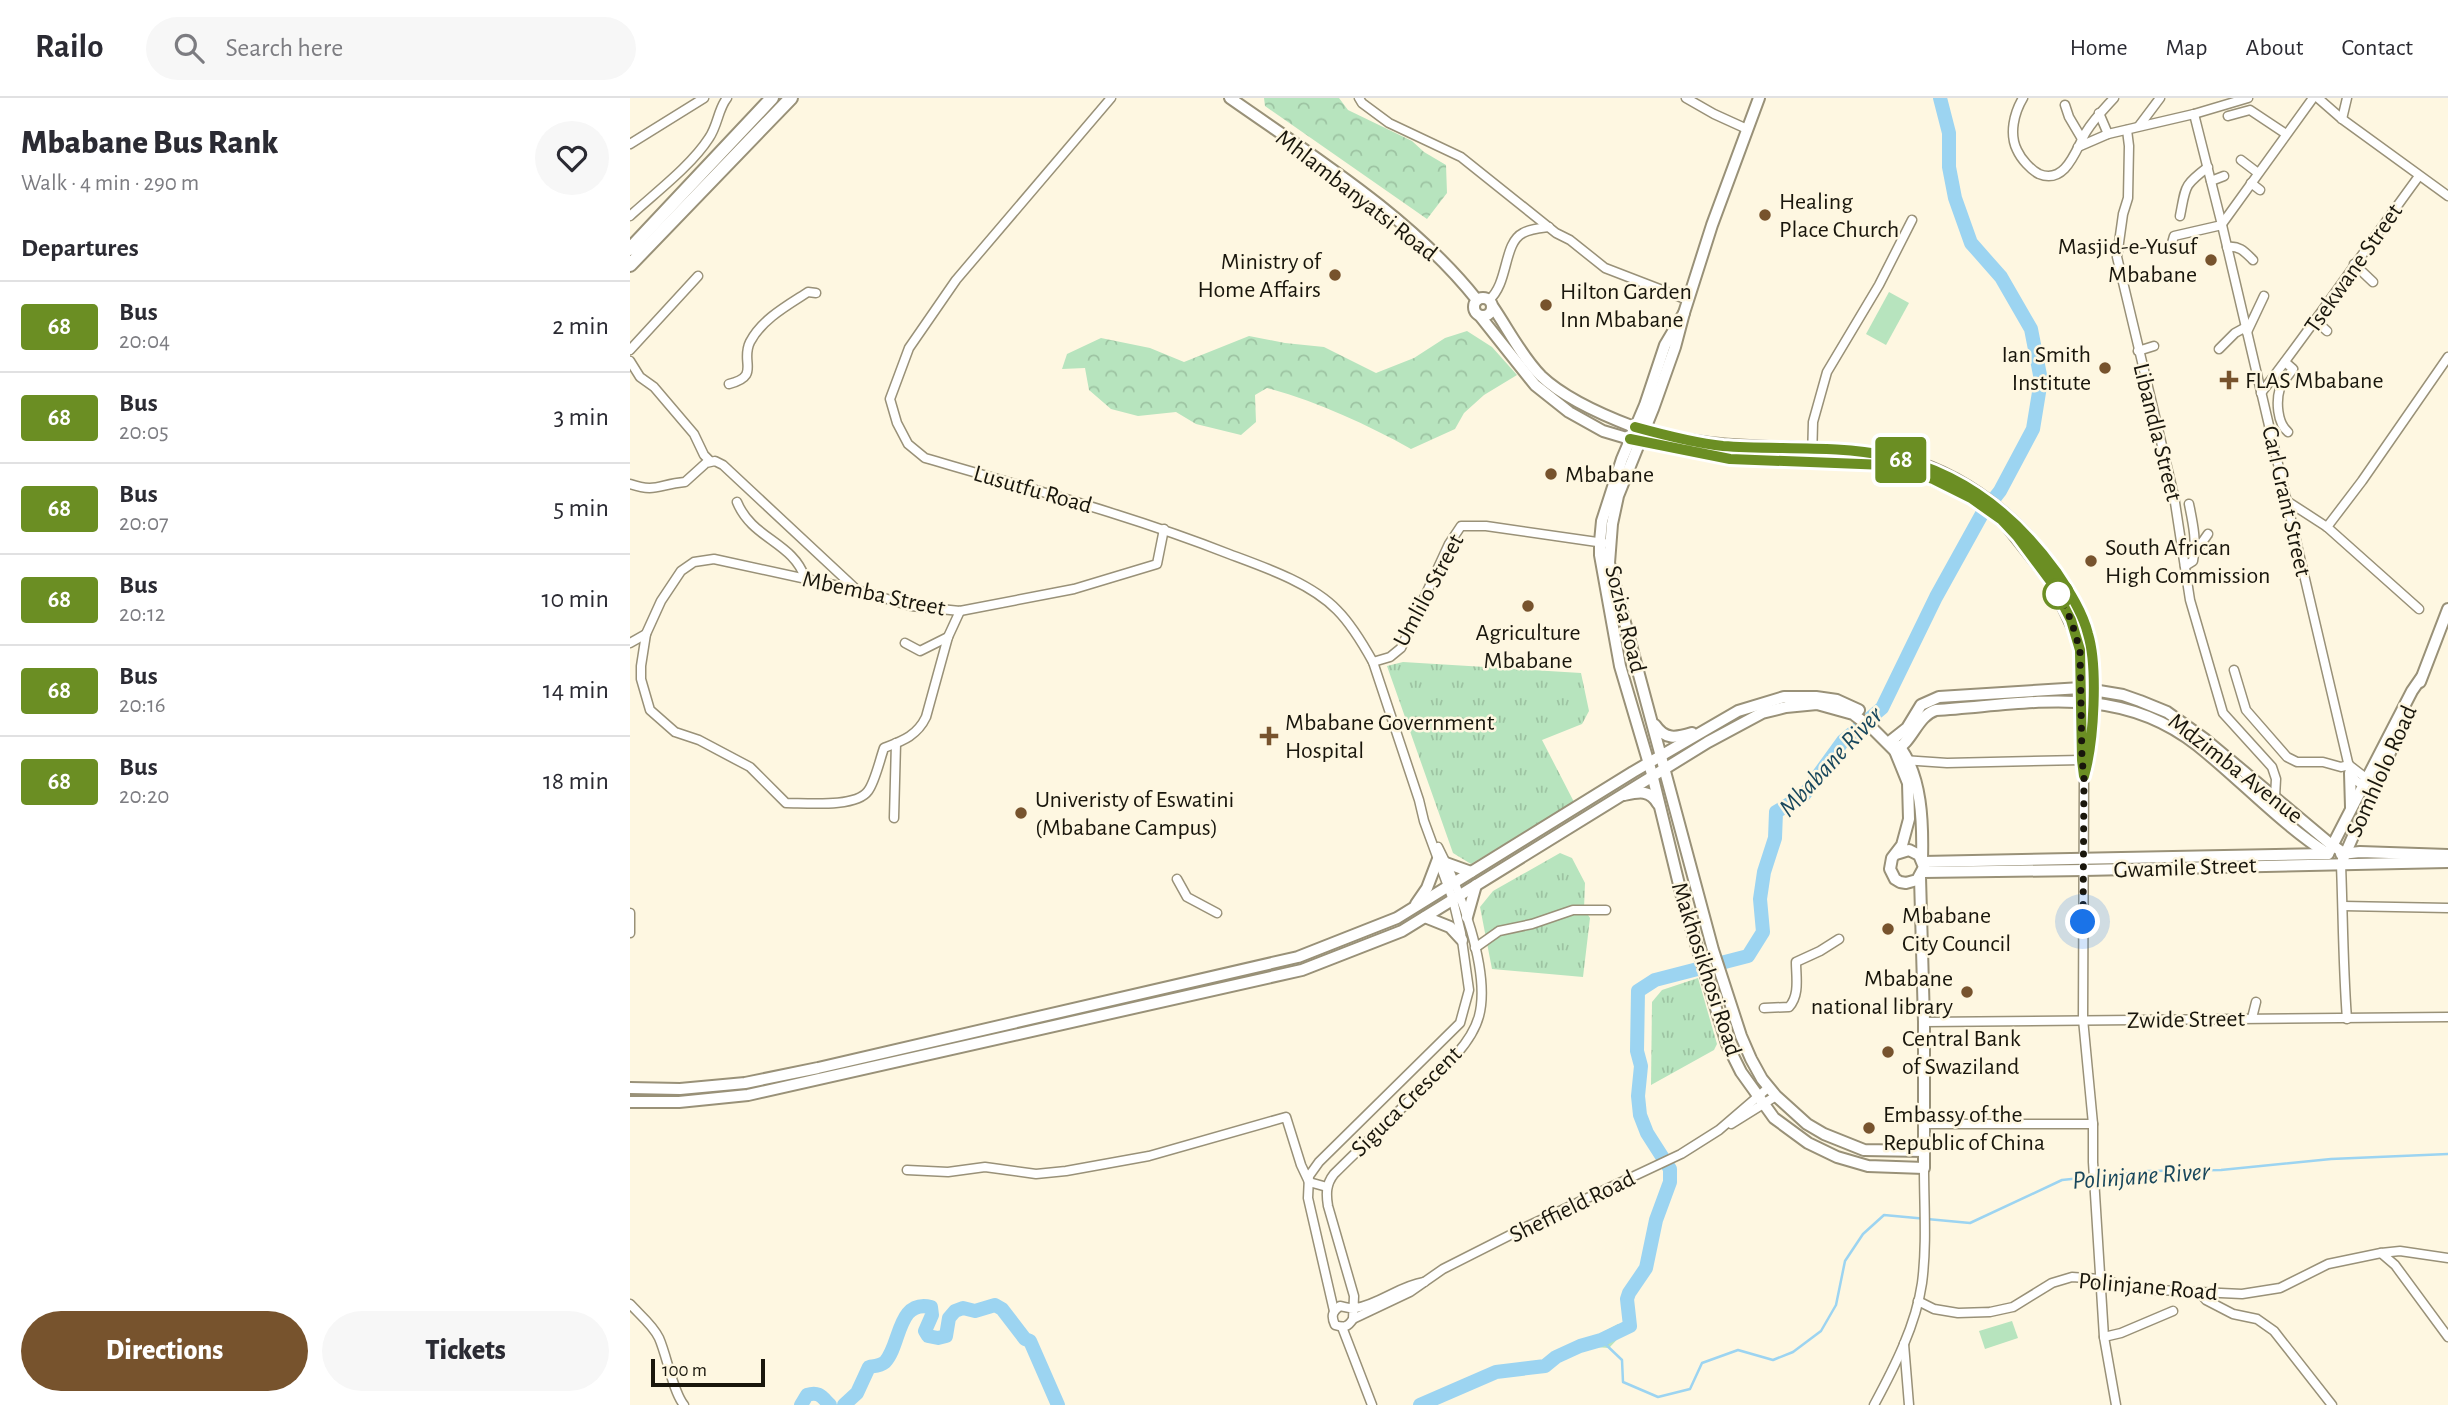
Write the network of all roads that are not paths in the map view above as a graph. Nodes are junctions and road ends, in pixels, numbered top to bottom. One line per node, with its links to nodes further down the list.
1 (704, 98): 27 (street)
2 (727, 98): 37 (street)
3 (770, 98): 43 (highway)
4 (792, 98): 47 (highway)
5 (1111, 98): 86 (street, Lusutfu Road)
6 (1230, 98): 53 (main road, Mhlambanyatsi Road)
7 (1359, 98): 41 (street)
8 (1686, 98): 22 (street)
9 (1759, 98): 22 (main road, Sozisa Road)
10 (2023, 98): 26 (street)
11 (2114, 98): 17 (street)
12 (2160, 98): 21 (street)
13 (2248, 98): 18 (street)
14 (2315, 98): 20 (street); 25 (street)
15 (2347, 98): 20 (street)
16 (2065, 105): 26 (street)
17 (2099, 113): 24 (street); 26 (street)
18 (2194, 114): 21 (street); 29 (street, Carl Grant Street)
19 (2228, 116): 25 (street)
20 (2342, 120): 32 (street)
21 (2139, 126): 23 (street)
22 (1747, 129): 52 (main road, Sozisa Road)
23 (2127, 130): 24 (street); 61 (street, Libandla Street)
24 (2108, 134): 26 (street)
25 (2286, 134): 30 (street)
26 (2080, 143)
27 (630, 144)
28 (2241, 160): 30 (street)
29 (2208, 167): 33 (street, Carl Grant Street); 38 (street)
30 (2258, 173): 34 (street)
31 (2224, 176): 33 (street)
32 (2419, 176): 36 (street); 46 (street, Tsekwane Street)
33 (2211, 181): 40 (street, Carl Grant Street)
34 (2251, 183): 35 (street); 40 (street)
35 (2260, 190)
36 (2448, 196)
37 (630, 216)
38 (2180, 216)
39 (1912, 220): 76 (street)
40 (2222, 224): 42 (street, Carl Grant Street); 44 (street)
41 (1549, 227): 52 (street); 53 (street)
42 (2227, 247): 45 (street); 56 (street, Carl Grant Street)
43 (630, 248)
44 (2170, 250)
45 (2253, 260)
46 (2354, 264): 49 (street); 55 (street, Tsekwane Street)
47 (630, 265)
48 (698, 276): 60 (street)
49 (2373, 282)
50 (816, 293): 65 (street)
51 (2264, 296): 56 (street)
52 (1688, 300): 67 (main road, Sozisa Road)
53 (1486, 302): 54 (main road); 54 (main road); 68 (main road, Mhlambanyatsi Road)
54 (1480, 316): 70 (main road)
55 (2316, 321): 57 (street); 64 (street, Tsekwane Street)
56 (2246, 329): 59 (street); 66 (street, Carl Grant Street)
57 (2327, 331)
58 (2154, 346): 61 (street)
59 (2220, 349)
60 (630, 350)
61 (2138, 351): 90 (street, Libandla Street)
62 (2448, 357): 85 (street)
63 (630, 361): 79 (street)
64 (2285, 362): 66 (street, Tsekwane Street); 69 (street)
65 (729, 384)
66 (2261, 394): 81 (street, Carl Grant Street)
67 (1648, 410): 68 (main road, Sozisa Road); 68 (main road); 71 (main road)
68 (1635, 427): 71 (main road, Mhlambanyatsi Road); 72 (main road, Sozisa Road)
69 (2288, 432)
70 (1609, 433): 72 (main road); 77 (main road)
71 (1668, 435): 74 (main road, Mhlambanyatsi Road)
72 (1636, 441): 73 (main road); 75 (main road, Sozisa Road); 77 (main road, Sozisa Road)
73 (1657, 445): 75 (main road); 78 (main road)
74 (1722, 446): 76 (main road, Mhlambanyatsi Road); 78 (main road)
75 (1635, 454): 88 (main road, Sozisa Road)
76 (1813, 455): 78 (main road); 84 (main road)
77 (1622, 458): 88 (main road, Sozisa Road)
78 (1730, 459)
79 (710, 461): 80 (street); 92 (street)
80 (630, 484)
81 (2287, 501): 85 (street); 114 (street, Carl Grant Street)
82 (737, 502): 91 (street)
83 (2189, 504): 89 (street)
84 (2002, 516): 102 (main road); 103 (main road)
85 (2327, 527): 94 (street)
86 (1164, 529): 95 (street, Mbemba Street); 100 (street, Lusutfu Road)
87 (2208, 534): 89 (street)
88 (1605, 543): 100 (street, Umlilo Street); 106 (main road, Sozisa Road); 108 (main road, Sozisa Road)
89 (2194, 554): 90 (street)
90 (2185, 566): 120 (street, Libandla Street)
91 (805, 578): 92 (street, Mbemba Street); 96 (street, Mbemba Street)
92 (857, 590): 95 (street, Mbemba Street)
93 (2448, 609): 118 (main road, Somhlolo Road)
94 (2419, 610)
95 (960, 611): 97 (street, Mbemba Street)
96 (646, 634): 98 (street); 109 (street, Mbemba Street)
97 (948, 637): 99 (street); 109 (street, Mbemba Street)
98 (630, 643)
99 (905, 643)
100 (1373, 662): 130 (street, Lusutfu Road)
101 (2234, 670): 114 (street)
102 (2081, 688): 103 (main road, Mdzimba Avenue); 104 (main road); 110 (main road, Mdzimba Avenue)
103 (2094, 689): 104 (main road); 120 (main road, Mdzimba Avenue)
104 (2087, 701): 110 (main road, Mdzimba Avenue); 111 (street); 116 (street); 126 (main road, Mdzimba Avenue)
105 (1858, 713): 107 (main road); 110 (main road); 112 (main road)
106 (1651, 719): 107 (main road); 112 (main road, Sozisa Road)
107 (1704, 729): 112 (main road)
108 (1642, 739): 113 (main road, Sozisa Road); 117 (main road)
109 (896, 743): 123 (street)
110 (1898, 750): 111 (street); 127 (main road); 133 (main road)
111 (2082, 760): 116 (street)
112 (1663, 761): 113 (main road); 115 (main road); 160 (main road, Makhosikhosi Road)
113 (1649, 762): 115 (main road, Makhosikhosi Road); 117 (main road)
114 (2350, 769): 118 (street); 122 (main road)
115 (1652, 774): 119 (main road); 121 (main road, Makhosikhosi Road)
116 (2084, 776): 132 (street)
117 (1622, 779): 134 (main road)
118 (2369, 783): 122 (main road, Somhlolo Road); 124 (main road, Somhlolo Road)
119 (1620, 796): 121 (main road); 137 (main road)
120 (2275, 797): 125 (main road, Mdzimba Avenue)
121 (1662, 809): 161 (main road, Makhosikhosi Road)
122 (2349, 815): 124 (main road); 125 (main road, Somhlolo Road)
123 (894, 818)
124 (2360, 819): 129 (main road, Somhlolo Road)
125 (2330, 849): 126 (main road, Gwamile Street); 129 (main road, Mdzimba Avenue)
126 (2316, 851): 132 (main road, Gwamile Street)
127 (1896, 854): 133 (main road); 136 (main road)
128 (2448, 855): 129 (main road, Gwamile Street)
129 (2343, 859): 131 (main road, Gwamile Street); 132 (main road, Gwamile Street); 139 (street)
130 (1442, 861): 134 (main road); 138 (street, Lusutfu Road); 141 (main road)
131 (2448, 862)
132 (2084, 865): 133 (main road, Gwamile Street); 156 (street)
133 (1922, 868): 136 (main road); 147 (main road)
134 (1471, 872): 138 (main road)
135 (1177, 879): 144 (street)
136 (1900, 882): 147 (main road)
137 (1476, 886): 138 (main road); 146 (main road)
138 (1454, 891): 141 (main road); 145 (main road); 146 (street, Siguca Crescent); 150 (street, Siguca Crescent)
139 (2343, 906): 140 (street); 157 (street)
140 (2448, 908)
141 (1412, 909): 159 (main road)
142 (1606, 910): 151 (street)
143 (630, 913): 148 (street)
144 (1217, 913)
145 (1426, 916): 150 (main road); 162 (main road)
146 (1467, 917): 151 (street, Siguca Crescent)
147 (1922, 919): 158 (main road)
148 (630, 930)
149 (1839, 939): 153 (street)
150 (1462, 940): 168 (street, Siguca Crescent)
151 (1475, 948): 169 (street, Siguca Crescent)
152 (2256, 1002): 155 (street)
153 (1765, 1007)
154 (2448, 1017): 157 (street, Zwide Street)
155 (2252, 1018): 156 (street, Zwide Street); 157 (street, Zwide Street)
156 (2083, 1019): 158 (street, Zwide Street); 164 (street)
157 (2347, 1019)
158 (1924, 1022): 163 (main road)
159 (630, 1088)
160 (1773, 1091): 161 (street, Sheffield Road); 165 (main road, Makhosikhosi Road)
161 (1761, 1101): 166 (main road, Makhosikhosi Road); 173 (street, Sheffield Road)
162 (630, 1102)
163 (1923, 1124): 164 (street); 165 (main road)
164 (2093, 1124): 172 (street)
165 (1924, 1152): 166 (main road)
166 (1924, 1168): 176 (street)
167 (908, 1170): 168 (street)
168 (1309, 1182): 169 (street); 180 (street)
169 (1327, 1186): 174 (street)
170 (2381, 1253): 171 (street, Polinjane Road); 175 (street, Polinjane Road); 185 (street)
171 (2448, 1258)
172 (2101, 1279): 175 (street, Polinjane Road); 176 (street, Polinjane Road); 184 (street)
173 (1424, 1282): 178 (street); 182 (street)
174 (1352, 1289): 178 (street); 179 (street)
175 (2199, 1292): 194 (street)
176 (1918, 1301): 186 (street)
177 (630, 1304): 189 (street)
178 (1371, 1304): 179 (street)
179 (1352, 1310): 180 (street); 182 (street)
180 (1334, 1311): 183 (street)
181 (2173, 1311): 184 (street)
182 (1353, 1319): 183 (street)
183 (1342, 1327): 190 (street)
184 (2104, 1337): 193 (street)
185 (2448, 1337)
186 (1904, 1341): 187 (street); 188 (street)
187 (1888, 1379): 188 (street); 191 (street)
188 (1908, 1395): 192 (street)
189 (684, 1405)
190 (1372, 1405)
191 (1874, 1405)
192 (1909, 1405)
193 (2116, 1405)
194 (2332, 1405)

